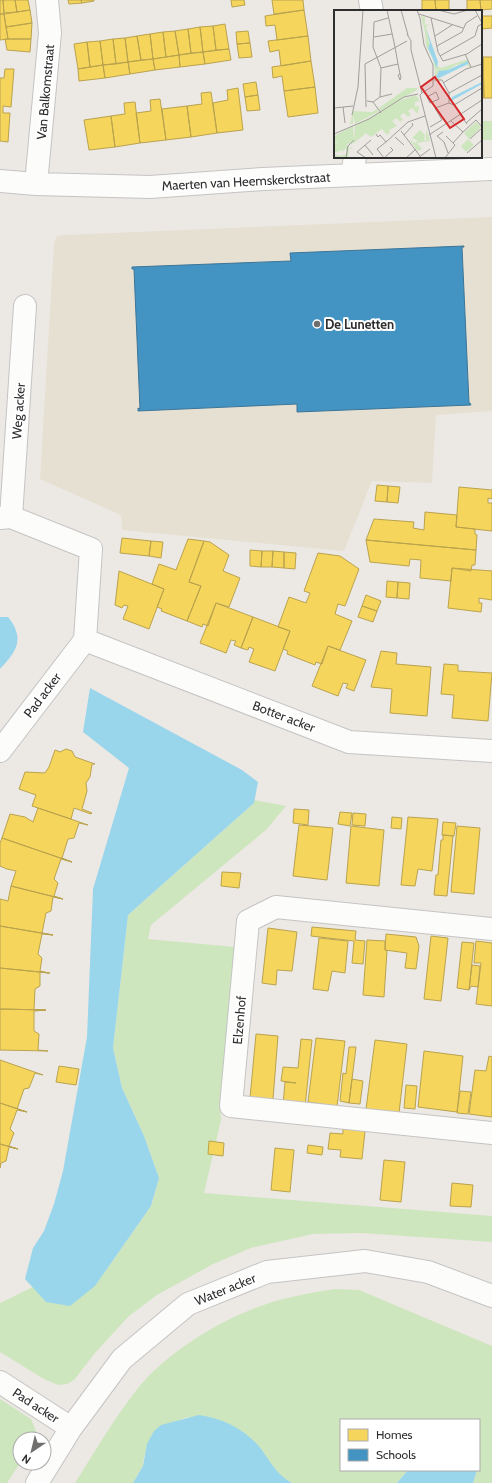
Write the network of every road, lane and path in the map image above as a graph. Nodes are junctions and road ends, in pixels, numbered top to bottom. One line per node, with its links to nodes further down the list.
1 (48, 0): 7 (street, Van Balkomstraat)
2 (370, 0): 3 (street)
3 (372, 10)
4 (354, 166): 5 (street, Maerten van Heemskerckstraat); 7 (street, Maerten van Heemskerckstraat)
5 (492, 169)
6 (0, 181): 7 (street, Maerten van Heemskerckstraat)
7 (36, 184)
8 (25, 306): 9 (street, Weg acker)
9 (6, 518): 10 (street, Weg acker)
10 (85, 640): 11 (street, Pad acker); 12 (street, Botter acker)
11 (0, 751)
12 (492, 751)
13 (492, 929): 14 (street, Elzenhof)
14 (492, 1133)
15 (492, 1296): 17 (street, Water acker)
16 (0, 1382): 17 (street, Pad acker)
17 (71, 1428): 18 (street, Water acker)
18 (37, 1483)

